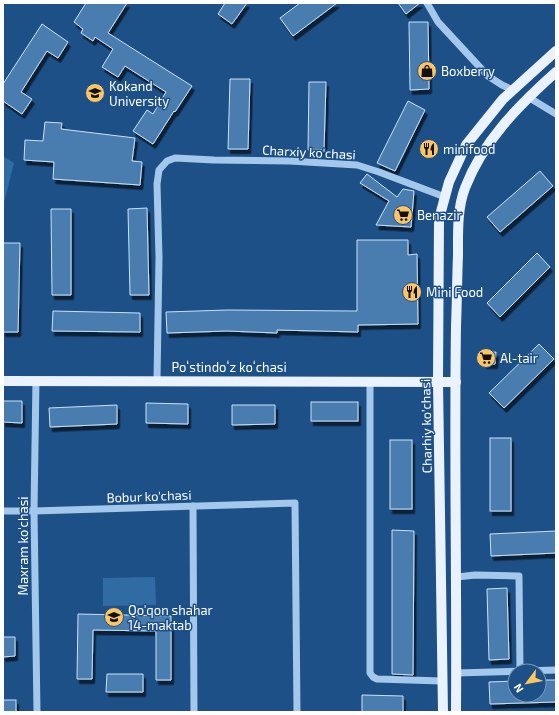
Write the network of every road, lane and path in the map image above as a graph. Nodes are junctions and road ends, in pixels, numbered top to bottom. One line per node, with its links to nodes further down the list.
1 (427, 3): 4 (street)
2 (556, 51): 4 (main road, Charhiy ko'chasi)
3 (556, 72): 5 (main road)
4 (513, 90): 7 (main road, Charhiy ko'chasi)
5 (528, 97): 6 (street); 13 (main road)
6 (556, 114)
7 (445, 197): 10 (street, Charxiy ko'chasi); 12 (main road, Charhiy ko'chasi)
8 (3, 380): 9 (main road, Poʻstindoʻz koʻchasi)
9 (36, 380): 10 (main road, Poʻstindoʻz koʻchasi); 16 (street, Maxram ko'chasi)
10 (157, 380): 11 (main road, Poʻstindoʻz koʻchasi)
11 (370, 381): 12 (main road, Poʻstindoʻz koʻchasi); 21 (street)
12 (438, 382): 13 (main road, Poʻstindoʻz koʻchasi); 21 (main road, Charhiy ko'chasi)
13 (456, 382): 17 (main road)
14 (193, 506): 16 (street, Bobur ko'chasi); 23 (street); 24 (street, Bobur ko'chasi)
15 (3, 510): 16 (street, Bobur ko'chasi)
16 (34, 511): 22 (street, Maxram ko'chasi)
17 (457, 577): 18 (street); 20 (main road)
18 (520, 663)
19 (507, 670): 20 (street)
20 (456, 672): 26 (main road)
21 (442, 681): 25 (main road, Charhiy ko'chasi)
22 (37, 712)
23 (194, 712)
24 (297, 712)
25 (442, 712)
26 (456, 712)

